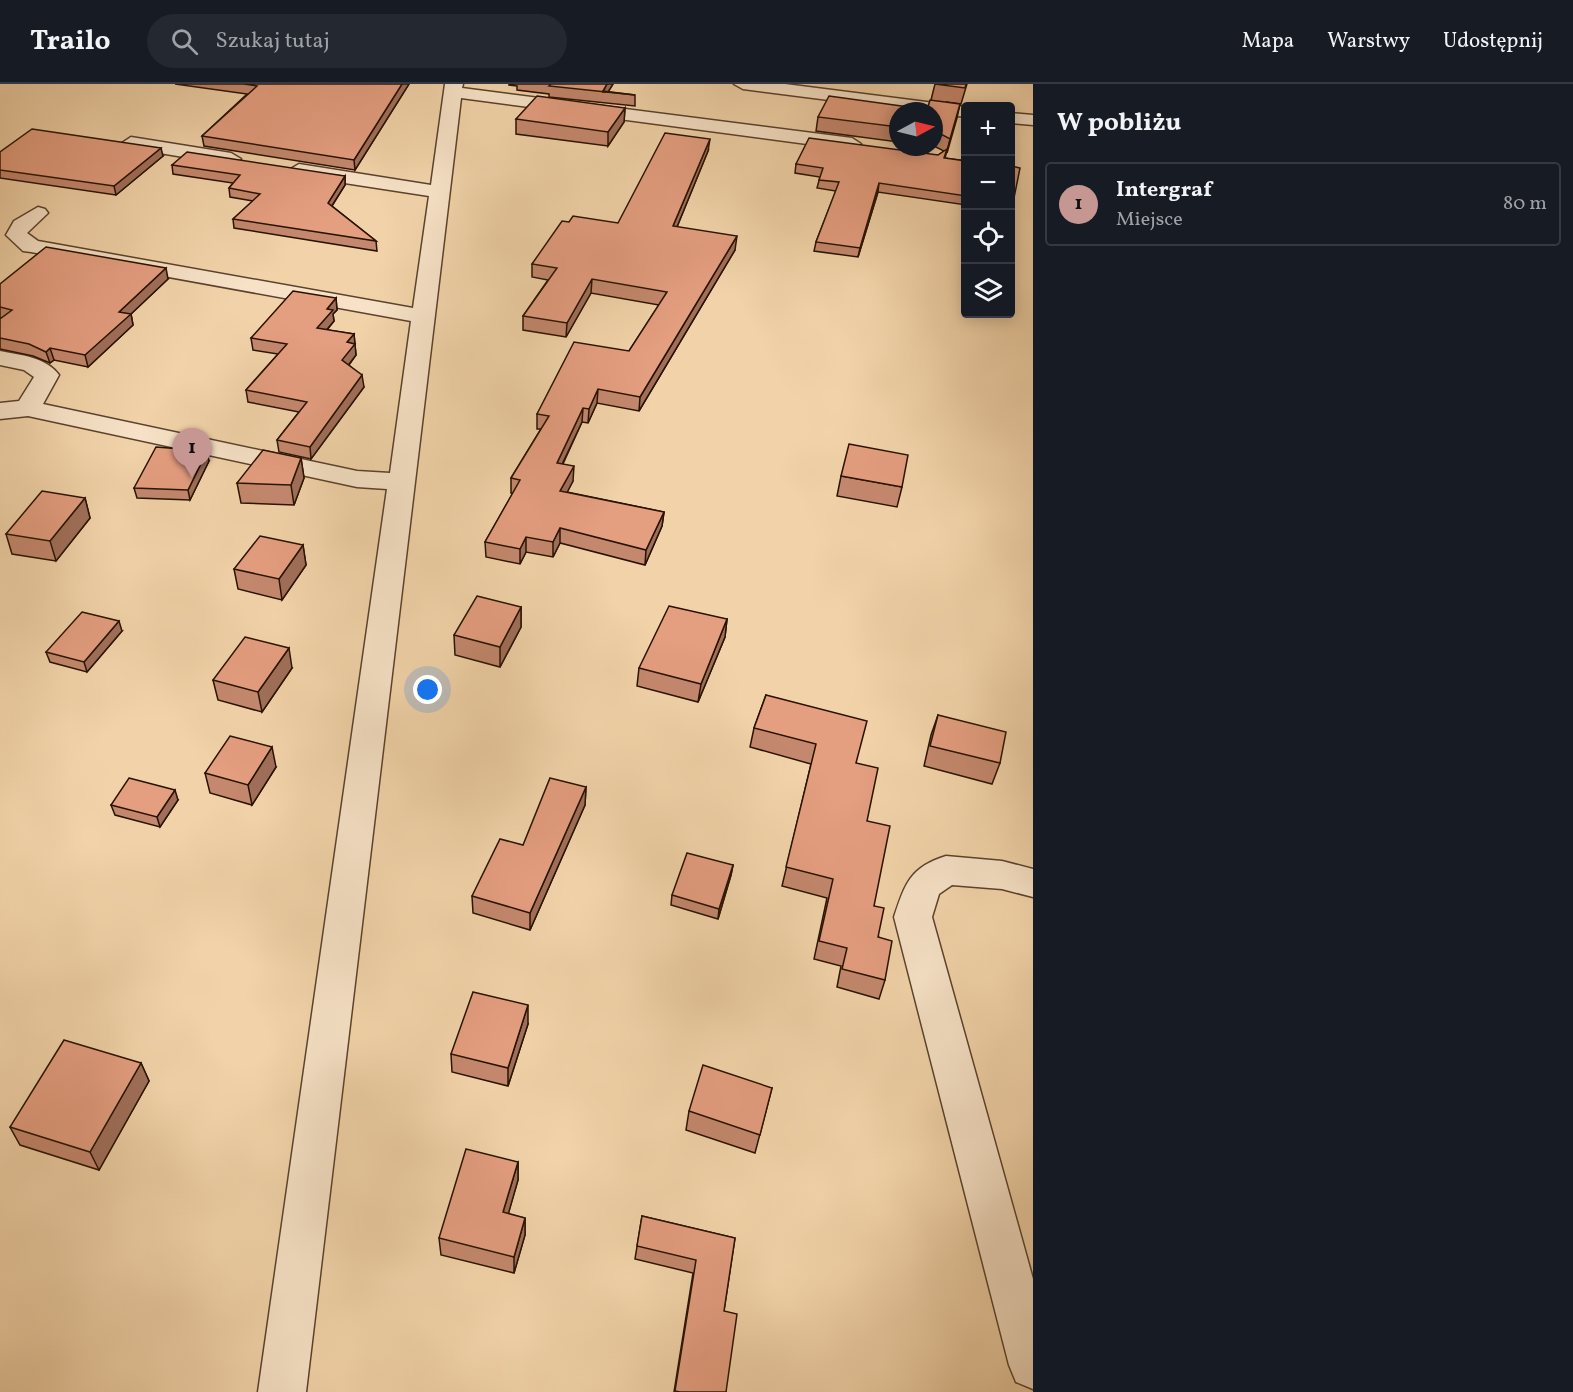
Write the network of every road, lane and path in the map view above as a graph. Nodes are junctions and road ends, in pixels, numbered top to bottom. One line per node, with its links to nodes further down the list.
1 (743, 84): 3 (street)
2 (453, 88): 7 (street); 10 (street)
3 (961, 111)
4 (1015, 118): 5 (street)
5 (1033, 120)
6 (131, 143): 8 (street)
7 (865, 146)
8 (245, 161)
9 (279, 167): 10 (street)
10 (440, 192): 12 (street)
11 (38, 213): 12 (street)
12 (422, 316): 16 (street)
13 (0, 358): 14 (street)
14 (28, 408): 15 (street); 16 (street)
15 (0, 411)
16 (403, 482): 19 (street)
17 (1033, 883): 18 (street)
18 (1033, 1365)
19 (282, 1392)

